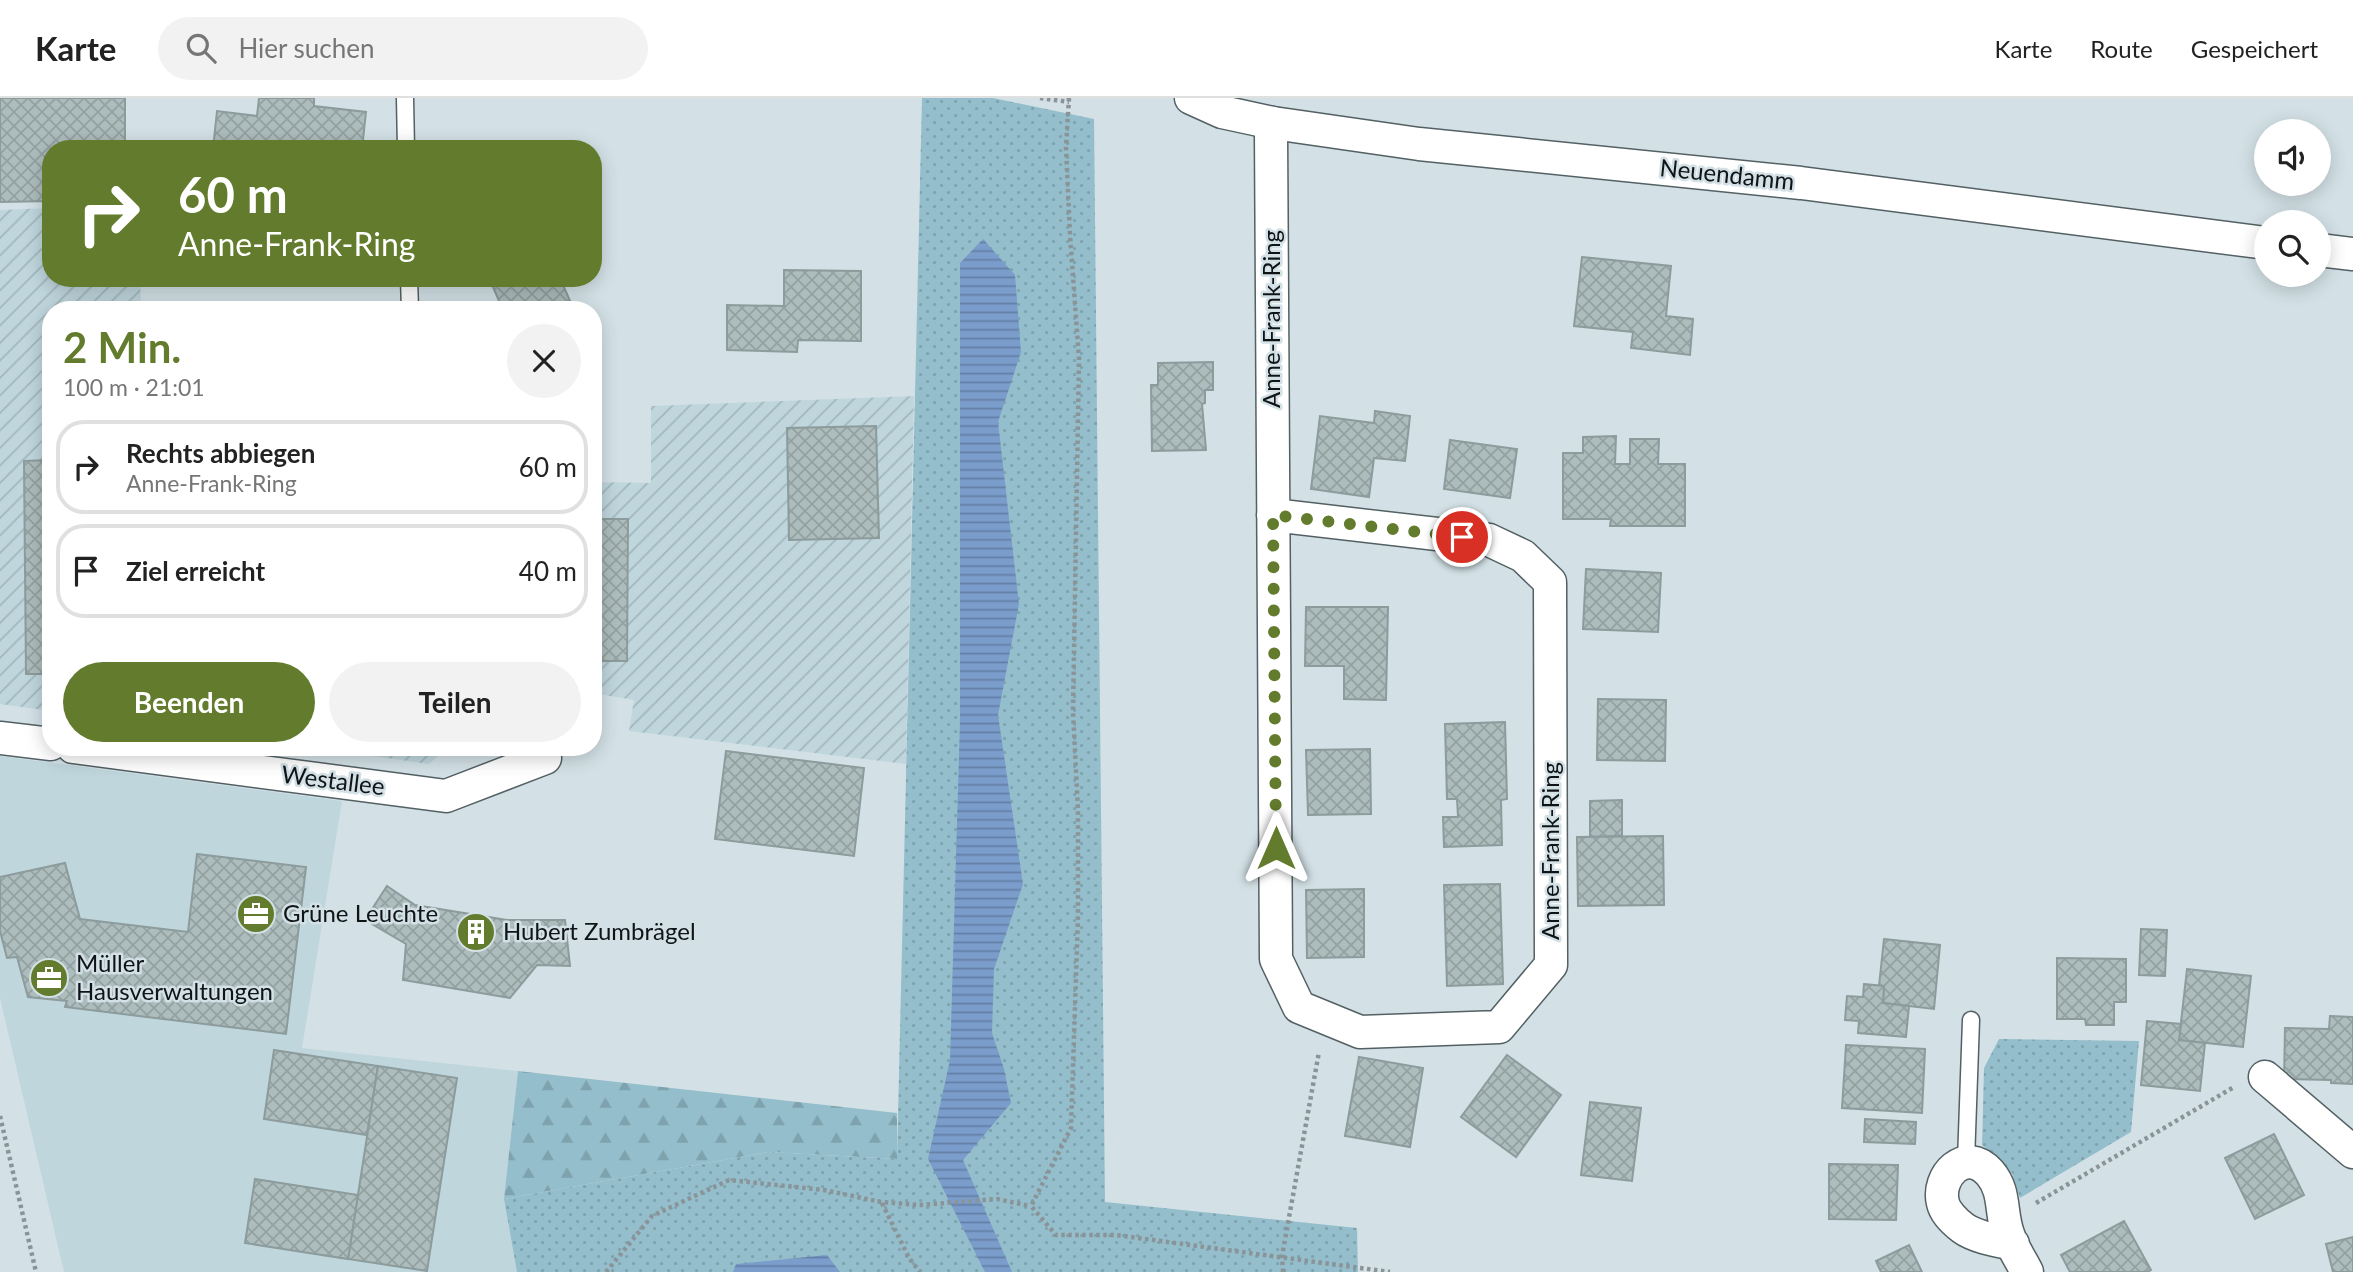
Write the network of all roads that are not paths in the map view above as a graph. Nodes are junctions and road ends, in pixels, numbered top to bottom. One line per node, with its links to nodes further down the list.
1 (405, 98): 4 (lane)
2 (1191, 98): 3 (street, Neuendamm)
3 (1273, 123): 5 (street, Neuendamm); 8 (street, Anne-Frank-Ring)
4 (406, 140)
5 (2254, 241)
6 (2331, 251): 7 (street)
7 (2353, 254)
8 (1273, 515): 8 (street, Anne-Frank-Ring)
9 (0, 738): 10 (street)
10 (42, 743)
11 (142, 756): 12 (street, Westallee)
12 (545, 758)
13 (1971, 1020): 16 (lane)
14 (2265, 1077): 15 (street)
15 (2353, 1153)
16 (1966, 1161): 17 (street); 17 (street)
17 (2015, 1246)

